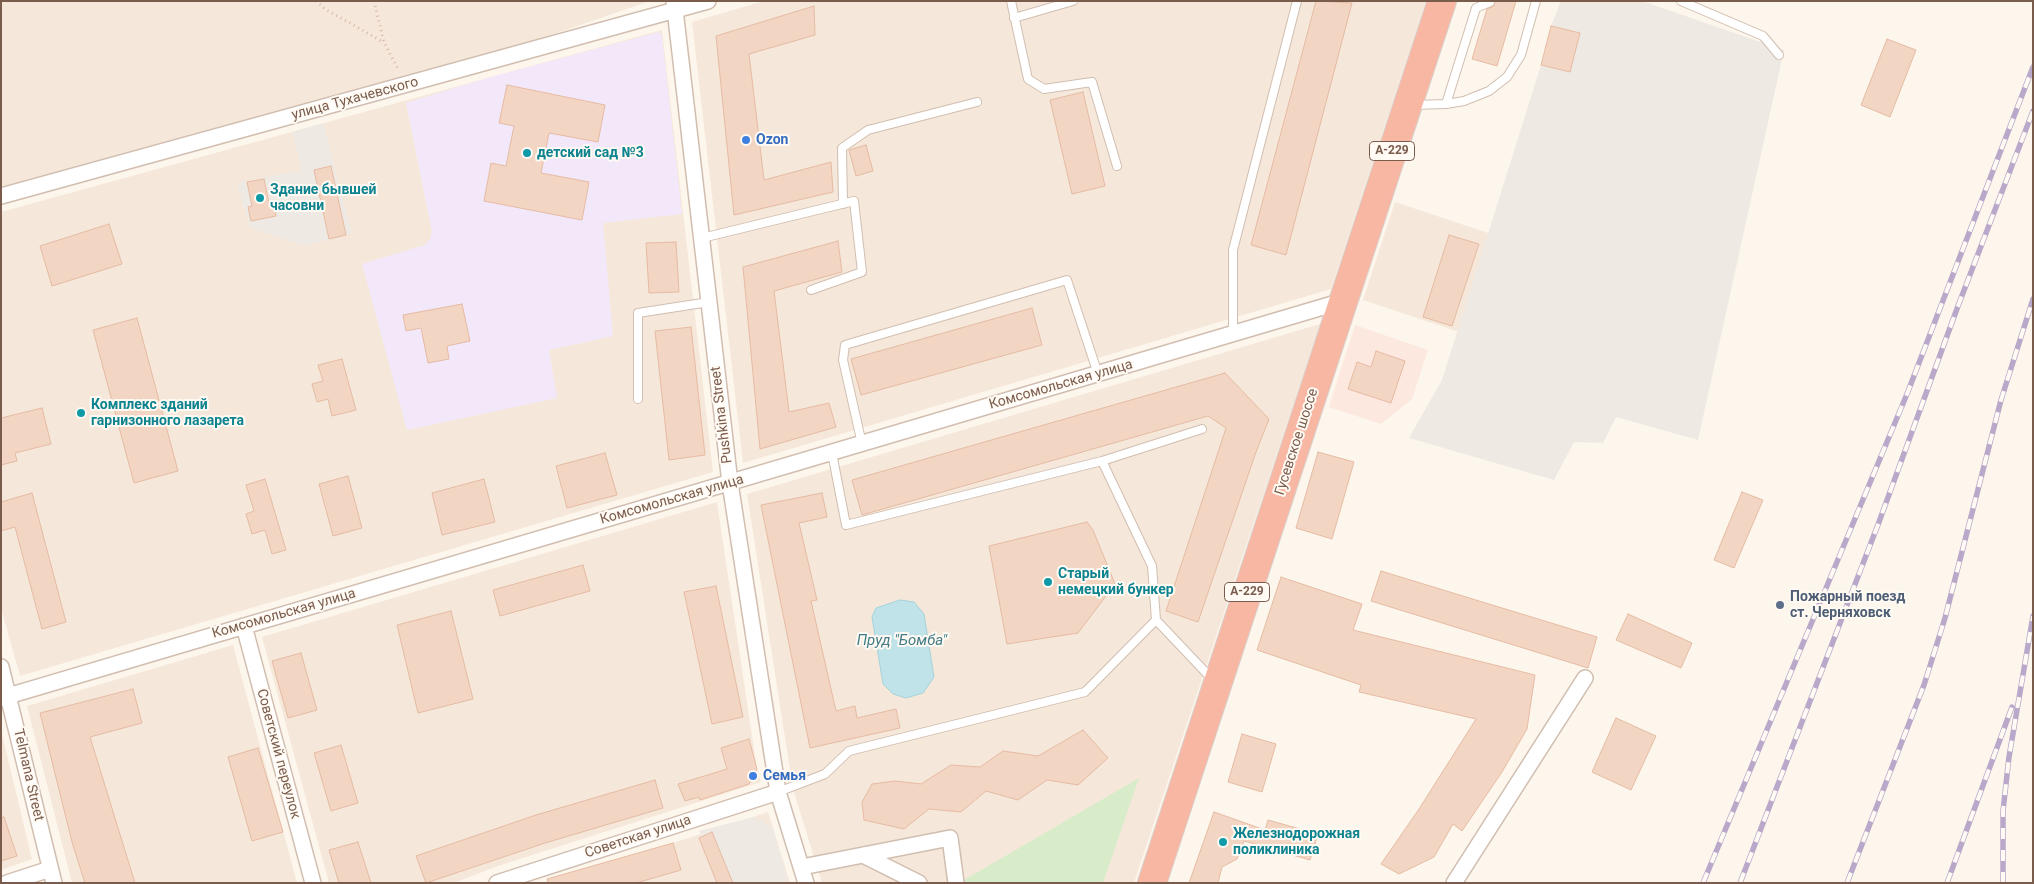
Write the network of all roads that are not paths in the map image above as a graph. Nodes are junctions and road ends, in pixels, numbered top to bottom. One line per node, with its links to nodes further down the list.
1 (708, 1): 9 (street, улица Тухачевского)
2 (1011, 1): 10 (lane)
3 (1074, 1): 10 (lane)
4 (1297, 1): 22 (lane)
5 (1442, 1): 14 (highway, Гусевское шоссе / А-229)
6 (1536, 1): 13 (lane)
7 (1681, 1): 11 (lane)
8 (1490, 2): 13 (lane)
9 (674, 6): 16 (street, улица Тухачевского); 18 (street, Pushkina Street)
10 (1014, 18): 15 (lane)
11 (1780, 55)
12 (978, 102): 17 (lane)
13 (1446, 104): 14 (lane)
14 (1407, 106): 20 (highway, Гусевское шоссе / А-229)
15 (1117, 166)
16 (1, 196)
17 (843, 204): 18 (lane); 19 (lane)
18 (702, 238): 21 (street, Pushkina Street)
19 (811, 290)
20 (1343, 301): 22 (street, Комсомольская улица); 34 (highway, Гусевское шоссе / А-229)
21 (709, 302): 24 (lane); 29 (street, Pushkina Street)
22 (1233, 334): 23 (street, Комсомольская улица)
23 (1098, 374): 26 (street, Комсомольская улица); 26 (lane)
24 (638, 398)
25 (1202, 429): 28 (lane)
26 (862, 444): 27 (street, Комсомольская улица)
27 (832, 453): 28 (lane); 29 (street, Комсомольская улица)
28 (1102, 462): 30 (lane)
29 (730, 483): 31 (street, Комсомольская улица); 36 (street, Pushkina Street)
30 (1156, 620): 34 (lane); 36 (lane)
31 (244, 626): 35 (street, Комсомольская улица); 41 (street, Советский переулок)
32 (1, 667): 35 (street, Telmana Street)
33 (1585, 678): 47 (street)
34 (1217, 684): 46 (highway, Гусевское шоссе / А-229)
35 (5, 697): 39 (street, Telmana Street)
36 (778, 792): 38 (street, Pushkina Street); 42 (street, Советская улица)
37 (863, 855): 38 (street); 44 (street); 45 (street)
38 (802, 867): 43 (street, Pushkina Street)
39 (52, 876): 40 (street)
40 (7, 883)
41 (313, 883)
42 (497, 883)
43 (806, 883)
44 (919, 883)
45 (956, 883)
46 (1152, 883)
47 (1454, 883)

